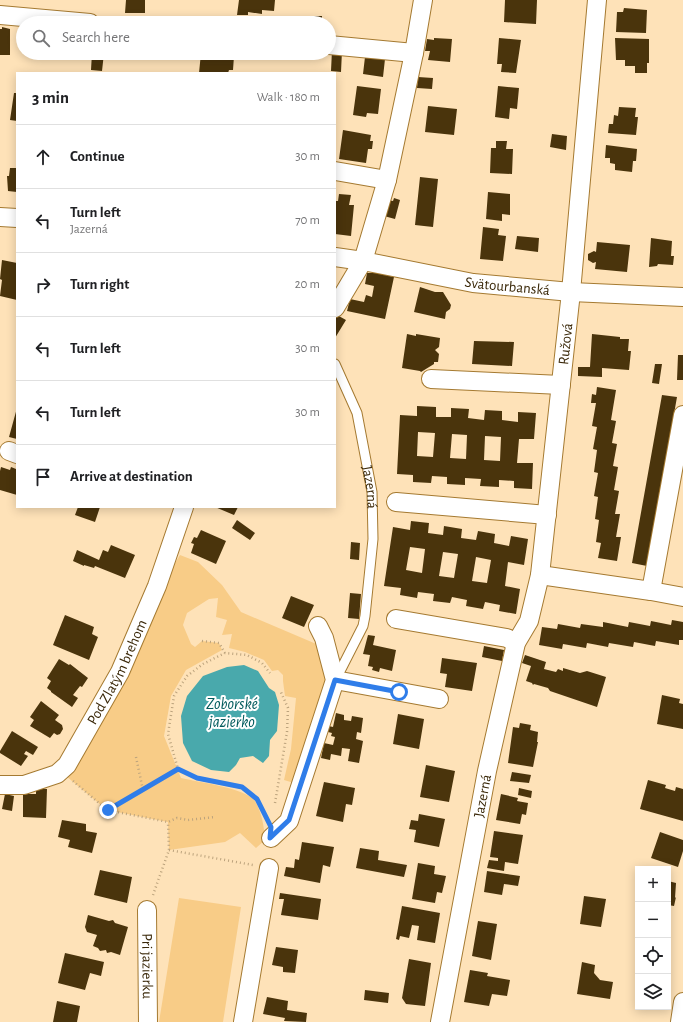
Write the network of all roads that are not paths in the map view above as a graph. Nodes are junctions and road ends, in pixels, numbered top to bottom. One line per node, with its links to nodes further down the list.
1 (423, 0): 6 (street)
2 (597, 0): 13 (street, Ružová)
3 (0, 15): 4 (street)
4 (16, 16)
5 (336, 46): 6 (street)
6 (414, 53): 8 (street)
7 (336, 171): 8 (street)
8 (387, 180): 12 (street)
9 (0, 217): 10 (street)
10 (16, 218)
11 (336, 257): 12 (street, Svätourbanská)
12 (363, 261): 13 (street, Svätourbanská); 15 (street)
13 (571, 292): 14 (street, Svätourbanská); 18 (street, Ružová)
14 (683, 296)
15 (336, 306)
16 (336, 366): 29 (lane, Jazerná)
17 (430, 379): 18 (street)
18 (561, 385): 22 (street, Ružová)
19 (683, 415): 24 (street)
20 (396, 502): 22 (street)
21 (181, 508): 31 (street, Pod Zlatým brehom)
22 (546, 515): 23 (street, Ružová)
23 (540, 575): 24 (street); 28 (street, Jazerná)
24 (651, 591): 25 (street)
25 (683, 597)
26 (396, 619): 28 (street)
27 (318, 626): 29 (street)
28 (516, 643): 38 (street, Jazerná)
29 (335, 680): 30 (street); 32 (street, Jazerná)
30 (439, 699)
31 (0, 785)
32 (270, 838)
33 (269, 868): 37 (street)
34 (147, 910): 36 (street, Pri jazierku)
35 (683, 1002): 39 (street)
36 (148, 1022)
37 (243, 1022)
38 (440, 1022)
39 (680, 1022)

